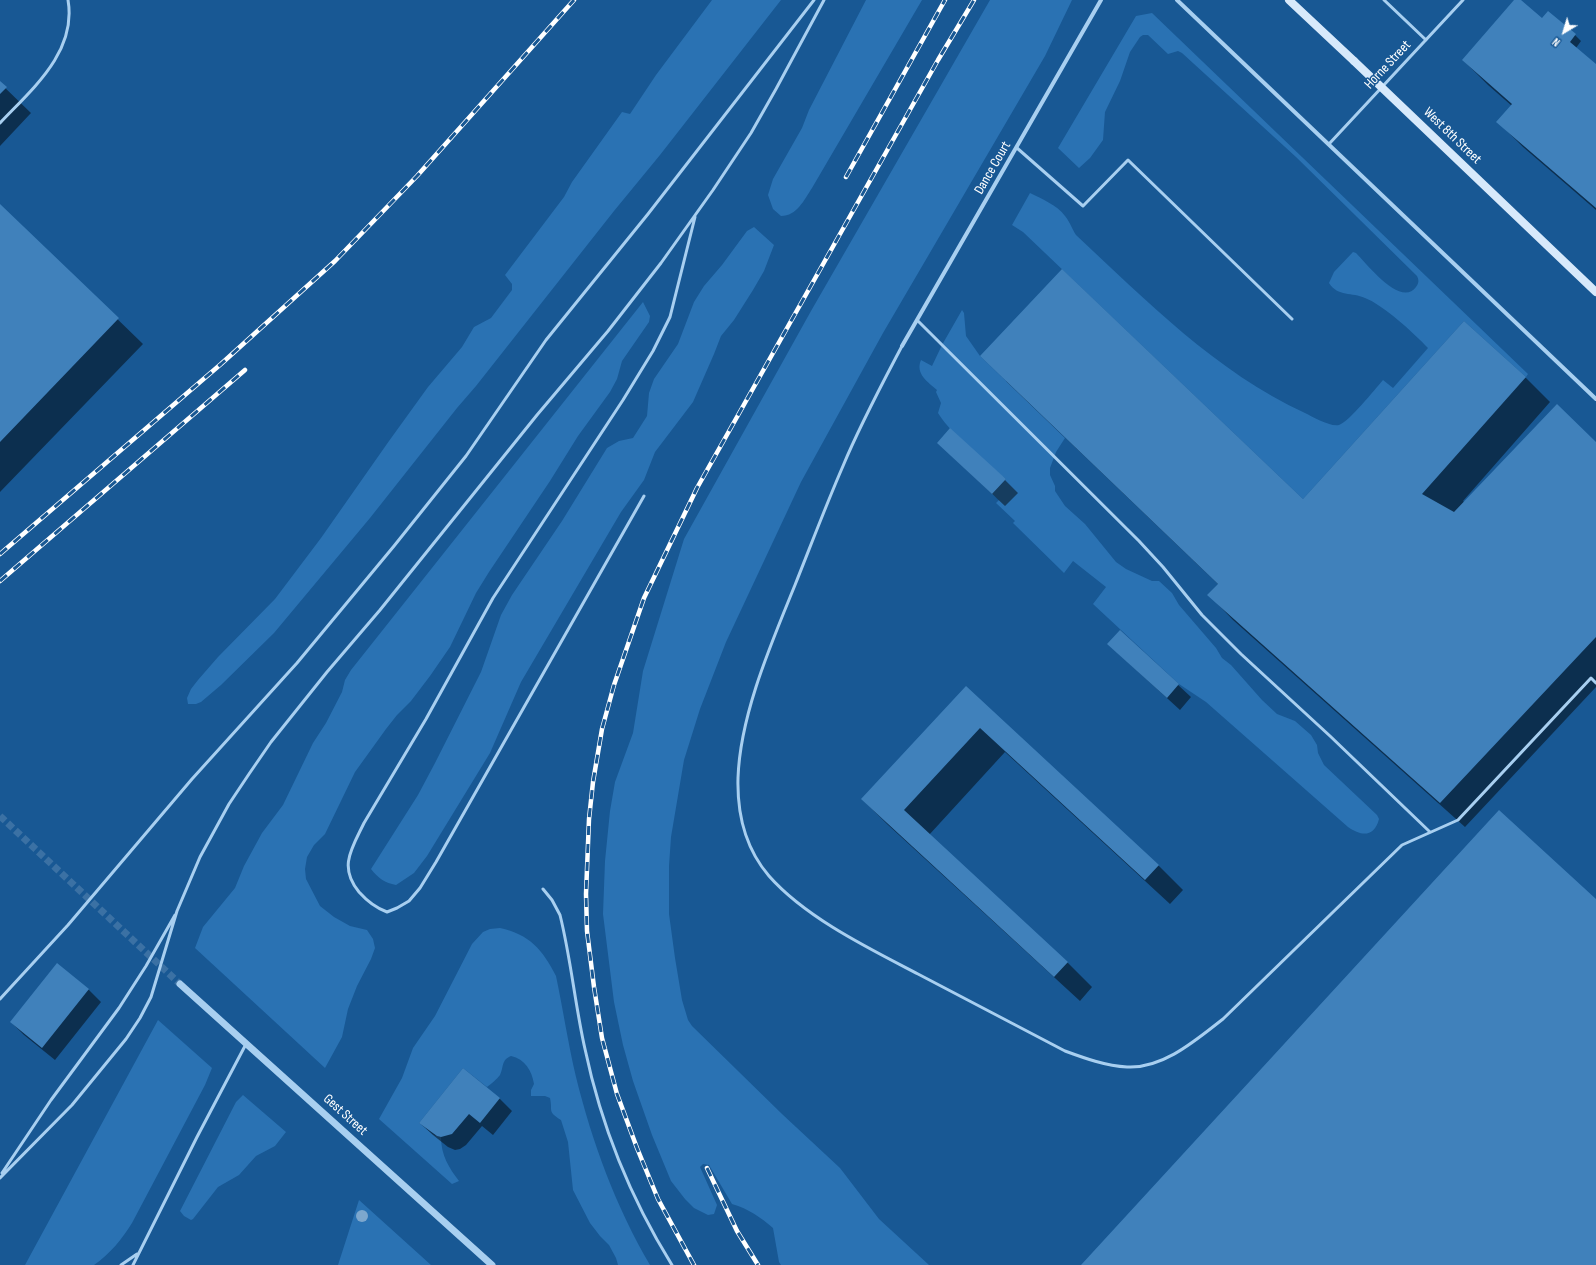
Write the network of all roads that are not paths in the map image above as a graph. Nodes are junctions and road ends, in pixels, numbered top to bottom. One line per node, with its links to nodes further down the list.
1 (68, 0): 10 (lane)
2 (814, 0): 25 (lane)
3 (824, 0): 13 (lane)
4 (1101, 0): 12 (street, Dance Court)
5 (1177, 0): 11 (street)
6 (1289, 0): 14 (main road, West 8th Street, bridge)
7 (1384, 0): 9 (lane)
8 (1463, 0): 9 (lane, Horne Street)
9 (1426, 40): 11 (lane, Horne Street)
10 (0, 124)
11 (1329, 144): 18 (street)
12 (1017, 148): 15 (lane); 16 (street, Dance Court)
13 (696, 213): 19 (lane); 23 (lane)
14 (1596, 292)
15 (1292, 319)
16 (917, 320): 17 (street, Dance Court); 21 (lane)
17 (902, 346): 21 (lane)
18 (1596, 399)
19 (644, 496)
20 (1596, 683): 21 (lane)
21 (1430, 832)
22 (543, 889): 32 (lane)
23 (177, 911): 27 (lane); 27 (lane)
24 (180, 984): 26 (street, Gest Street)
25 (0, 999)
26 (246, 1044): 28 (lane); 31 (street, Gest Street)
27 (0, 1177)
28 (139, 1253): 29 (lane); 30 (lane)
29 (121, 1265)
30 (133, 1265)
31 (492, 1265)
32 (672, 1265)

